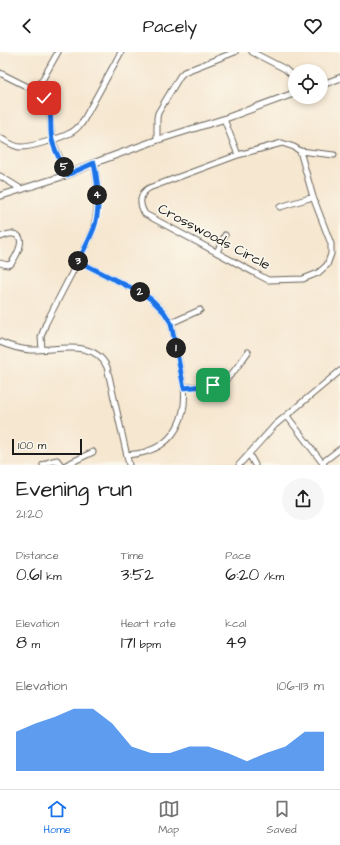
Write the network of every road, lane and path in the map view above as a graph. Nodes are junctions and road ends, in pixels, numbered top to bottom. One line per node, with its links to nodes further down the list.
1 (58, 52): 9 (street)
2 (121, 52): 13 (street)
3 (235, 52): 14 (street)
4 (252, 52): 5 (street)
5 (288, 72)
6 (0, 73): 9 (street)
7 (340, 78): 8 (street)
8 (328, 82)
9 (36, 91): 13 (street)
10 (288, 96): 11 (street)
11 (224, 119): 14 (street); 16 (street)
12 (0, 138): 13 (street)
13 (52, 140): 19 (street)
14 (157, 140): 18 (street)
15 (300, 151): 16 (street, Crosswoods Circle); 17 (street); 23 (street, Crosswoods Circle)
16 (238, 155): 27 (street, Crosswoods Circle)
17 (334, 155)
18 (94, 163): 19 (street); 28 (street)
19 (67, 175): 21 (street)
20 (0, 176): 21 (street)
21 (20, 189): 22 (street)
22 (0, 196)
23 (313, 197): 24 (street); 27 (street, Crosswoods Circle)
24 (280, 207)
25 (225, 235): 27 (street)
26 (0, 237): 29 (street)
27 (216, 252)
28 (78, 261): 31 (street); 33 (street)
29 (0, 263)
30 (200, 310): 31 (street)
31 (171, 323): 36 (street)
32 (0, 342): 33 (street)
33 (42, 349): 41 (street)
34 (248, 352): 36 (street)
35 (340, 371): 37 (street)
36 (184, 388): 41 (street)
37 (287, 416): 40 (street); 42 (street)
38 (340, 449): 42 (street)
39 (93, 452): 45 (street)
40 (249, 454): 47 (street); 48 (street)
41 (127, 455): 46 (street)
42 (323, 464)
43 (43, 465): 44 (street)
44 (61, 465)
45 (66, 465)
46 (129, 465)
47 (239, 465)
48 (255, 465)

